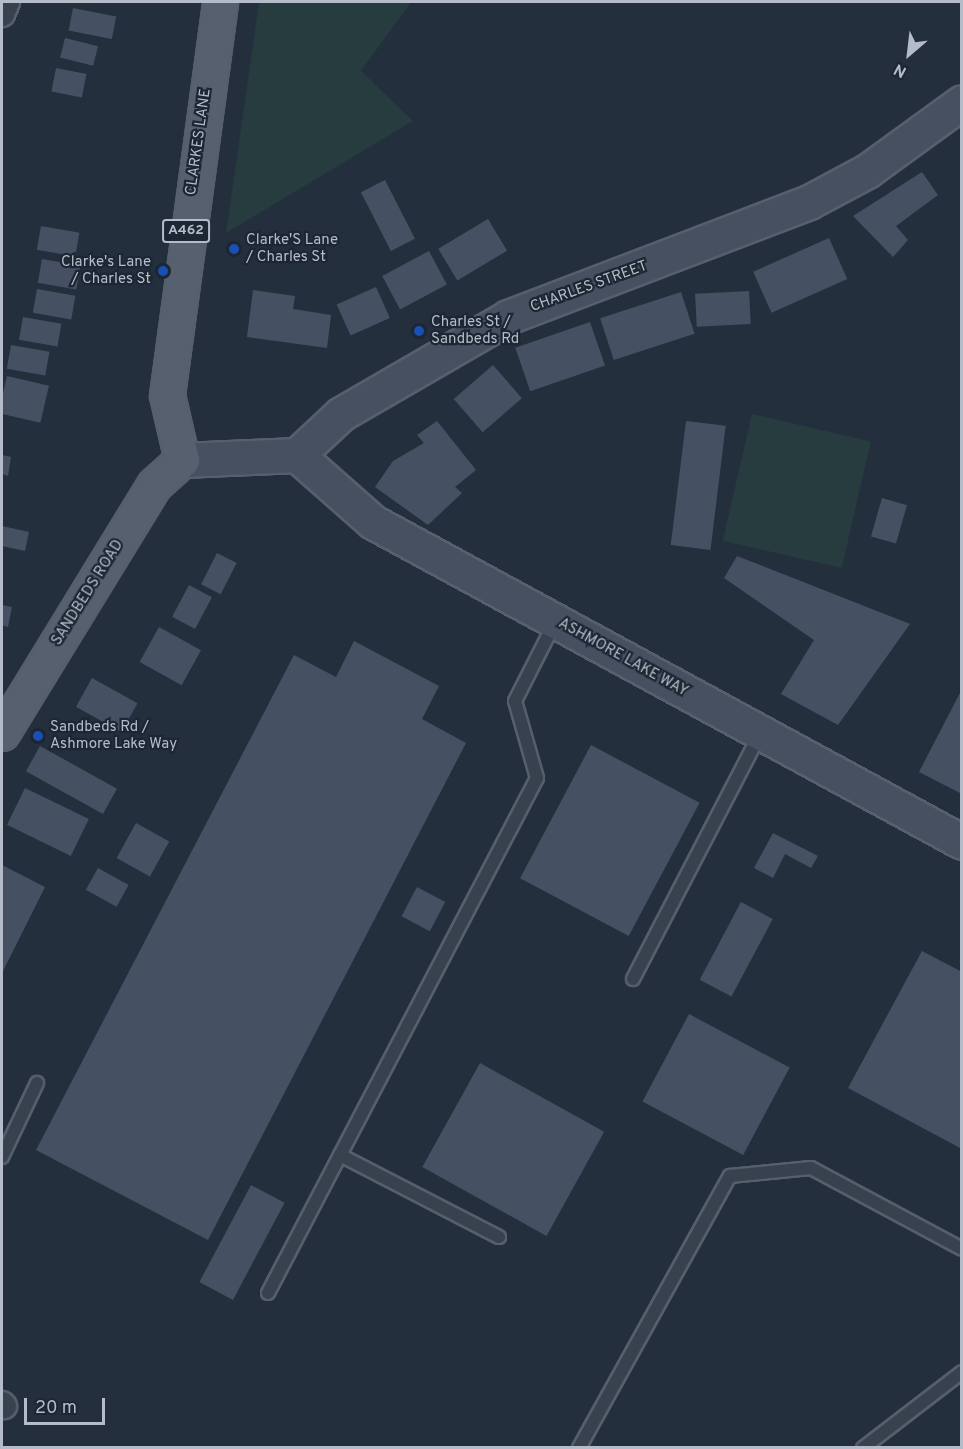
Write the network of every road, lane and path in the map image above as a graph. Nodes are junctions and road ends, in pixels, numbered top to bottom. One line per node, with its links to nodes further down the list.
1 (7, 2): 3 (street)
2 (220, 2): 6 (main road, CLARKES LANE / A462)
3 (2, 14)
4 (962, 102): 5 (street, CHARLES STREET)
5 (297, 455): 6 (street); 7 (street, ASHMORE LAKE WAY)
6 (182, 460): 8 (main road, SANDBEDS ROAD)
7 (555, 621): 9 (street, ASHMORE LAKE WAY); 13 (lane)
8 (2, 733)
9 (761, 733): 10 (street, ASHMORE LAKE WAY); 11 (lane)
10 (962, 842)
11 (633, 979)
12 (37, 1083): 14 (lane)
13 (340, 1155): 15 (lane); 17 (lane)
14 (2, 1156)
15 (499, 1237)
16 (962, 1250): 19 (lane)
17 (268, 1293)
18 (962, 1372): 20 (lane)
19 (579, 1448)
20 (863, 1448)

